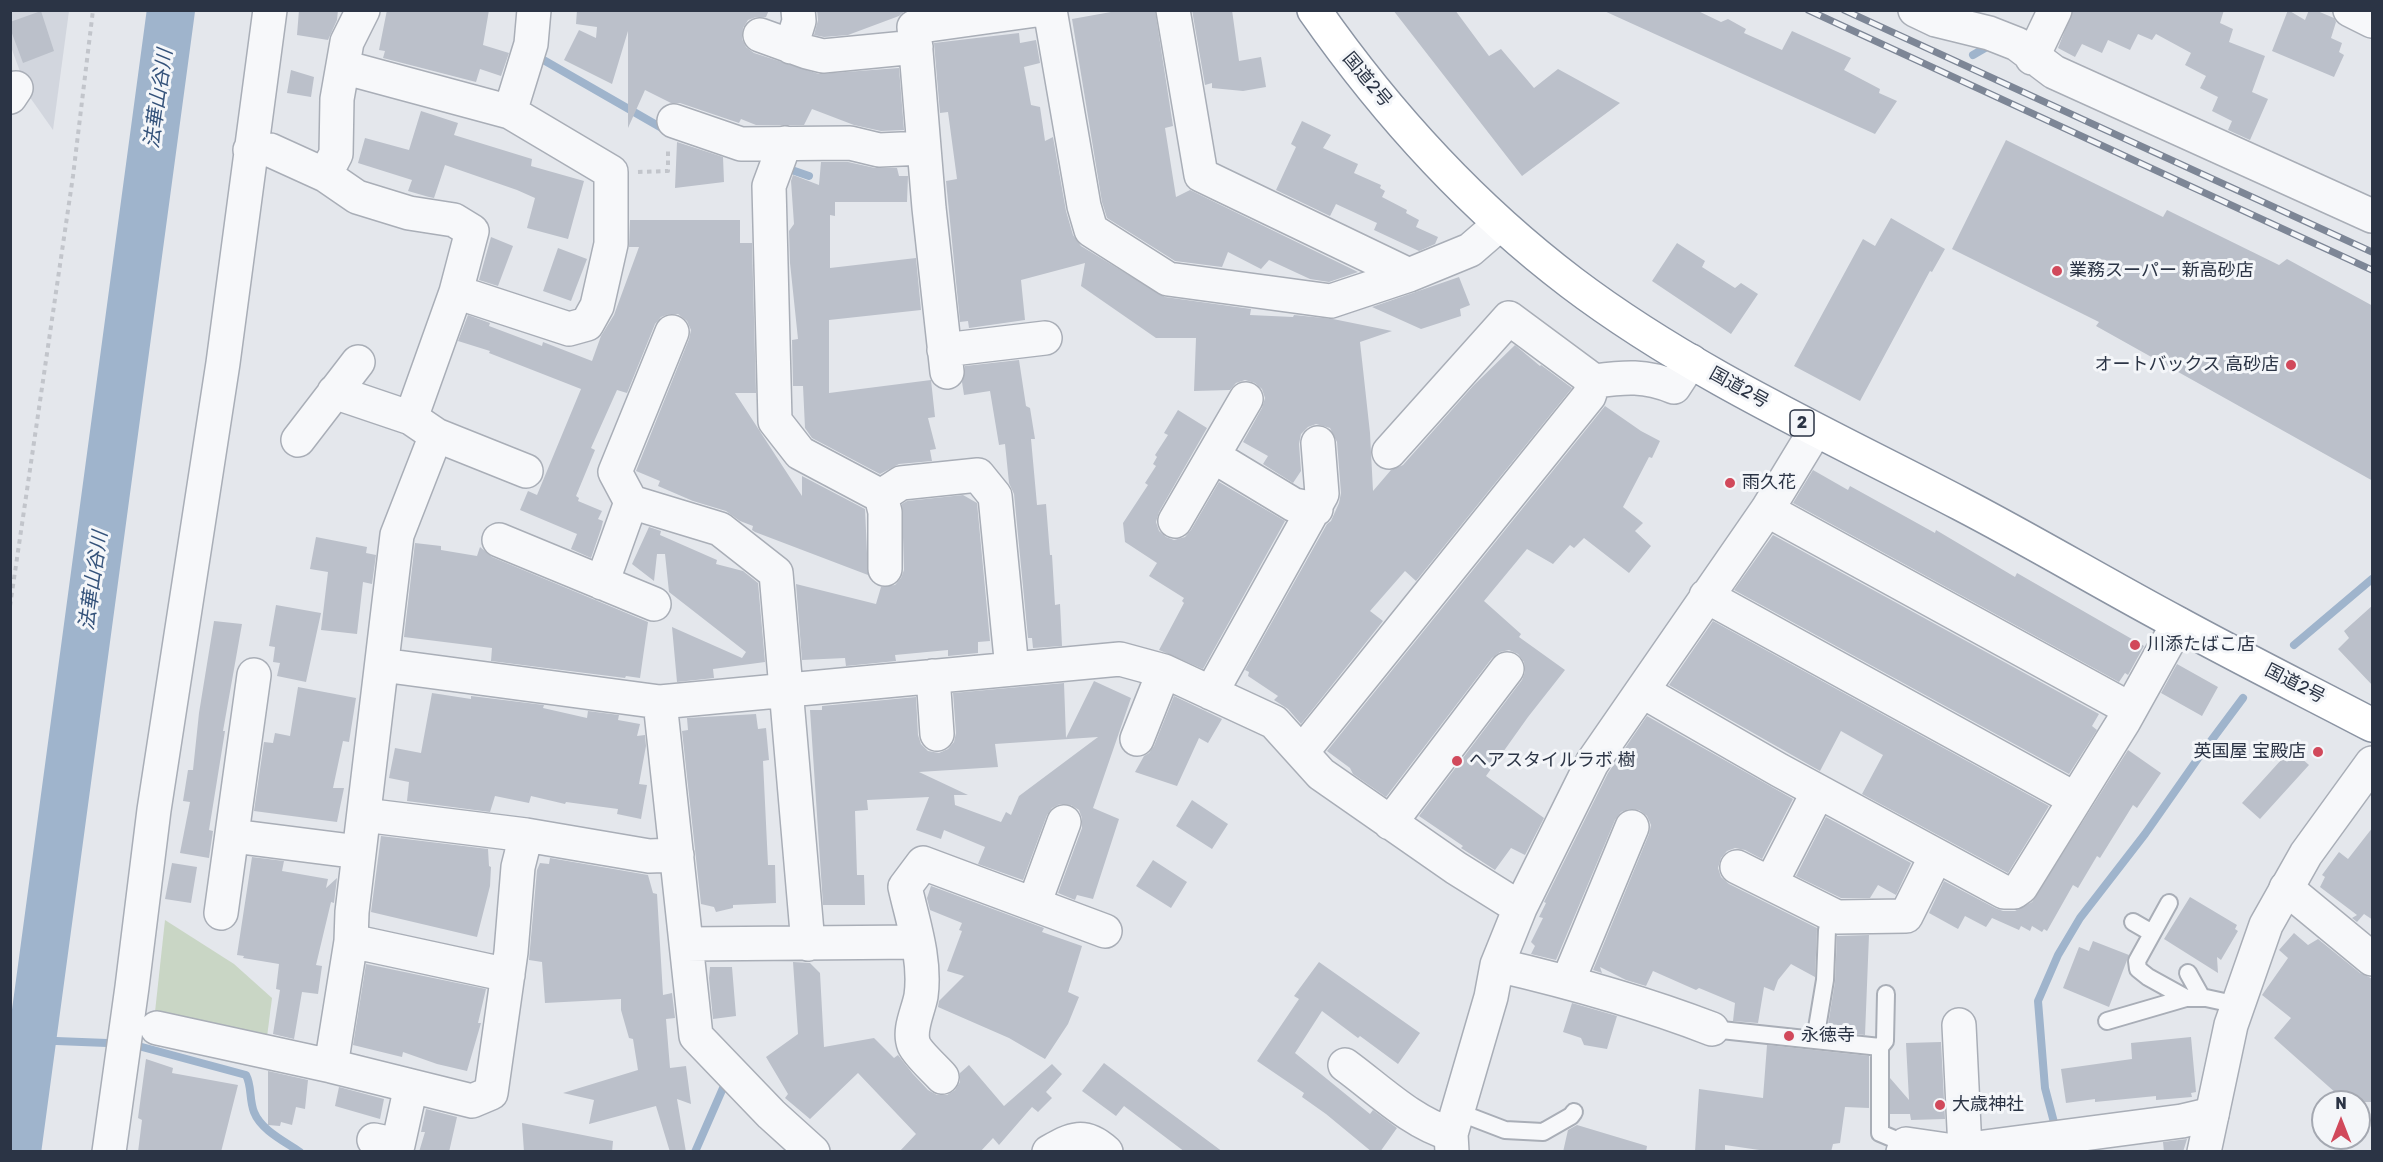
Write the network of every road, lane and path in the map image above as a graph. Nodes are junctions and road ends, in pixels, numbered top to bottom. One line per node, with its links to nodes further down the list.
1 (93, 10): 55 (path)
2 (270, 10): 24 (street)
3 (363, 10): 19 (street)
4 (534, 10): 20 (street)
5 (798, 10): 16 (street)
6 (1036, 10): 13 (street)
7 (1050, 10): 29 (street)
8 (1173, 10): 29 (street)
9 (1314, 10): 28 (highway, 国道2号 / 2)
10 (1915, 10): 18 (street)
11 (2055, 10): 18 (street)
12 (2350, 10): 14 (street)
13 (985, 14): 17 (street)
14 (2373, 21)
15 (760, 35): 16 (street)
16 (790, 46): 17 (street)
17 (916, 46): 23 (street)
18 (2032, 58): 27 (street)
19 (343, 67): 20 (street); 26 (street)
20 (510, 112): 25 (street)
21 (676, 121): 22 (street); 25 (path)
22 (785, 143): 23 (street); 45 (street)
23 (924, 148): 32 (street)
24 (250, 150): 26 (street); 125 (street)
25 (611, 172): 30 (street)
26 (325, 175): 30 (street)
27 (2373, 216)
28 (1500, 224): 29 (street); 33 (highway, 国道2号 / 2)
29 (1409, 274)
30 (456, 292): 38 (street)
31 (672, 332): 46 (street)
32 (1045, 338)
33 (1691, 361): 35 (street); 39 (highway, 国道2号 / 2)
34 (358, 362): 36 (street)
35 (1594, 381): 42 (street); 71 (street)
36 (334, 392): 38 (street); 40 (street)
37 (1246, 399): 43 (street)
38 (423, 427): 44 (street); 57 (street)
39 (1815, 430): 48 (street); 56 (highway, 国道2号 / 2)
40 (298, 440)
41 (1318, 443): 47 (street)
42 (1389, 452)
43 (1214, 456): 47 (street); 49 (street)
44 (526, 471)
45 (881, 496): 51 (street); 58 (street)
46 (631, 502): 52 (street); 63 (street)
47 (1316, 509): 65 (street)
48 (1767, 510): 53 (street); 67 (street)
49 (1176, 522)
50 (499, 540): 52 (street)
51 (885, 569)
52 (602, 582): 54 (street)
53 (1706, 596): 64 (street); 74 (street)
54 (654, 604)
55 (10, 606)
56 (2178, 624): 67 (street); 68 (highway, 国道2号 / 2)
57 (382, 665): 66 (street); 75 (street)
58 (1012, 669): 60 (street); 62 (street)
59 (1507, 669): 77 (street)
60 (1164, 671): 65 (street); 70 (street)
61 (254, 675): 80 (street)
62 (933, 676): 63 (street); 69 (street)
63 (786, 690): 66 (street); 98 (street)
64 (1642, 691): 73 (street); 89 (street)
65 (1211, 693): 71 (street)
66 (660, 702): 82 (street)
67 (2130, 709): 74 (street)
68 (2373, 725)
69 (937, 734)
70 (1137, 738)
71 (1302, 752): 77 (street)
72 (2373, 763): 86 (street)
73 (1818, 792): 83 (street); 85 (street)
74 (2075, 799): 83 (street)
75 (364, 815): 79 (street); 81 (street)
76 (1064, 822): 88 (street)
77 (1390, 823): 89 (street)
78 (1632, 827): 103 (street)
79 (526, 835): 82 (street); 102 (street)
80 (233, 836): 81 (street); 90 (street)
81 (359, 852): 95 (street)
82 (677, 855): 97 (street)
83 (1936, 856): 91 (street)
84 (1737, 867): 85 (street)
85 (1771, 883): 91 (street)
86 (2286, 888): 99 (street); 106 (street)
87 (2169, 903): 94 (lane)
88 (1034, 904): 93 (street); 96 (street)
89 (1520, 908): 100 (street)
90 (221, 913)
91 (1837, 917): 111 (lane)
92 (2133, 921): 94 (lane)
93 (1105, 930)
94 (2152, 933): 105 (lane)
95 (351, 941): 102 (street); 114 (street)
96 (918, 942): 98 (street); 115 (street)
97 (686, 944): 98 (street); 122 (street)
98 (808, 944)
99 (2373, 959)
100 (1497, 965): 103 (street); 119 (street)
101 (2188, 973): 105 (lane)
102 (507, 975): 116 (street)
103 (1568, 981): 110 (street)
104 (1886, 994): 112 (lane)
105 (2194, 998): 106 (lane); 107 (lane)
106 (2238, 1005): 118 (street)
107 (2107, 1021)
108 (1959, 1025): 123 (street)
109 (157, 1028): 114 (street)
110 (1712, 1029): 111 (lane)
111 (1815, 1040): 112 (lane)
112 (1880, 1047): 121 (lane)
113 (1345, 1065): 119 (street)
114 (331, 1066): 116 (street)
115 (943, 1075)
116 (411, 1086): 120 (street)
117 (1574, 1112): 119 (lane)
118 (2212, 1114): 123 (street); 124 (street)
119 (1443, 1129)
120 (374, 1140)
121 (1905, 1148): 123 (street)
122 (806, 1149)
123 (1965, 1149)
124 (2206, 1151)
125 (109, 1152)
126 (1049, 1152): 127 (street)
127 (1106, 1152)

